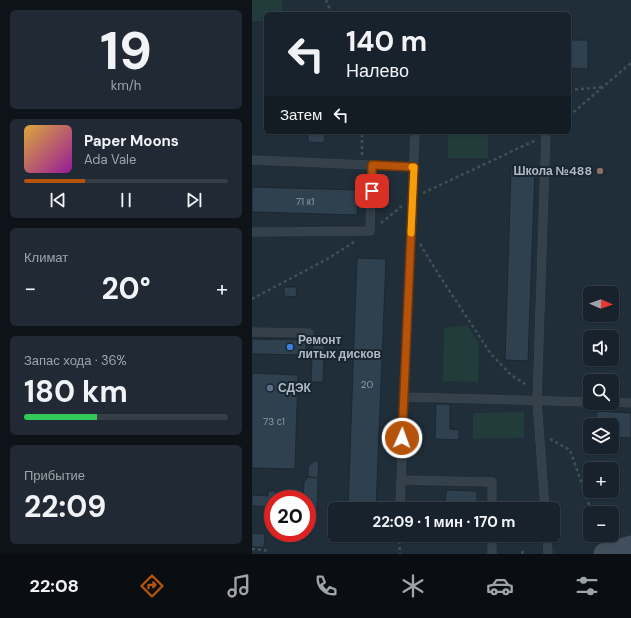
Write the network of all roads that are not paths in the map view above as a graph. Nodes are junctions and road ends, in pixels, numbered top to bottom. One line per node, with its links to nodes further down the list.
1 (415, 134): 5 (lane)
2 (546, 134): 10 (lane)
3 (252, 160): 4 (lane)
4 (372, 165): 5 (lane); 6 (lane)
5 (414, 167): 9 (lane)
6 (252, 232)
7 (252, 332): 8 (lane)
8 (309, 333)
9 (404, 397): 10 (lane); 14 (lane)
10 (537, 401): 11 (lane); 17 (lane)
11 (583, 402)
12 (619, 402): 13 (lane)
13 (631, 403)
14 (401, 480): 15 (lane); 16 (lane)
15 (400, 502)
16 (492, 502)
17 (545, 502)
18 (492, 542): 21 (lane)
19 (547, 542): 22 (lane)
20 (631, 547): 23 (main road)
21 (492, 554)
22 (548, 554)
23 (606, 554)

